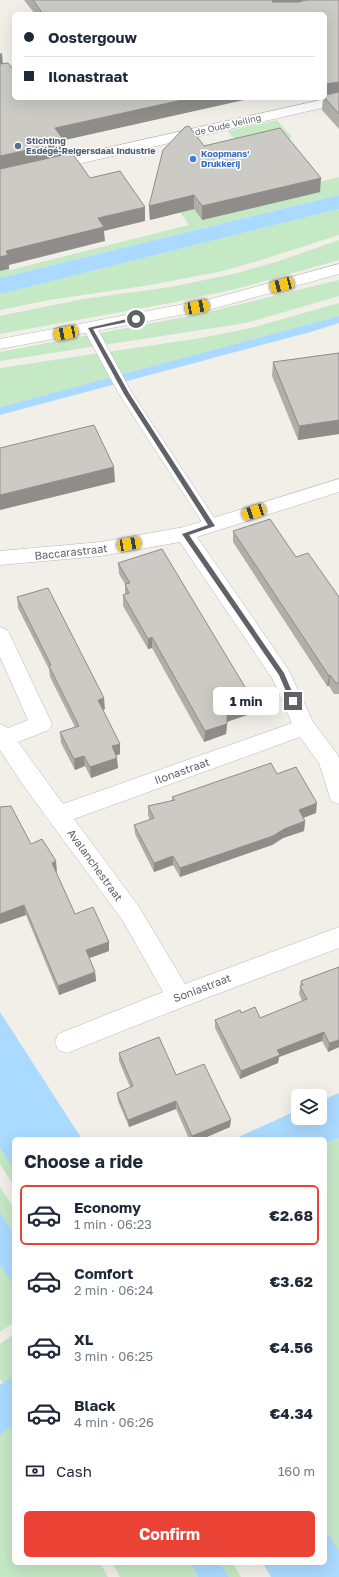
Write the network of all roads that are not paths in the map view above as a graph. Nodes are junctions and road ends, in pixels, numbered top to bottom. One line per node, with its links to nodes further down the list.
1 (12, 70): 2 (street)
2 (0, 73)
3 (339, 100): 4 (street, de Oude Veiling)
4 (0, 177)
5 (339, 269): 6 (street)
6 (90, 328): 7 (street); 9 (lane)
7 (0, 344)
8 (339, 485): 9 (street, Baccarastraat)
9 (212, 526): 10 (street, Baccarastraat)
10 (185, 534): 11 (street, Baccarastraat); 13 (street)
11 (0, 558)
12 (0, 635): 14 (street, Avalanchestraat)
13 (304, 728): 15 (street); 16 (street, Ilonastraat)
14 (2, 735): 16 (street, Avalanchestraat)
15 (339, 795)
16 (59, 815): 18 (street, Avalanchestraat)
17 (339, 936): 18 (street, Soniastraat)
18 (179, 997): 19 (street, Soniastraat)
19 (66, 1042)

